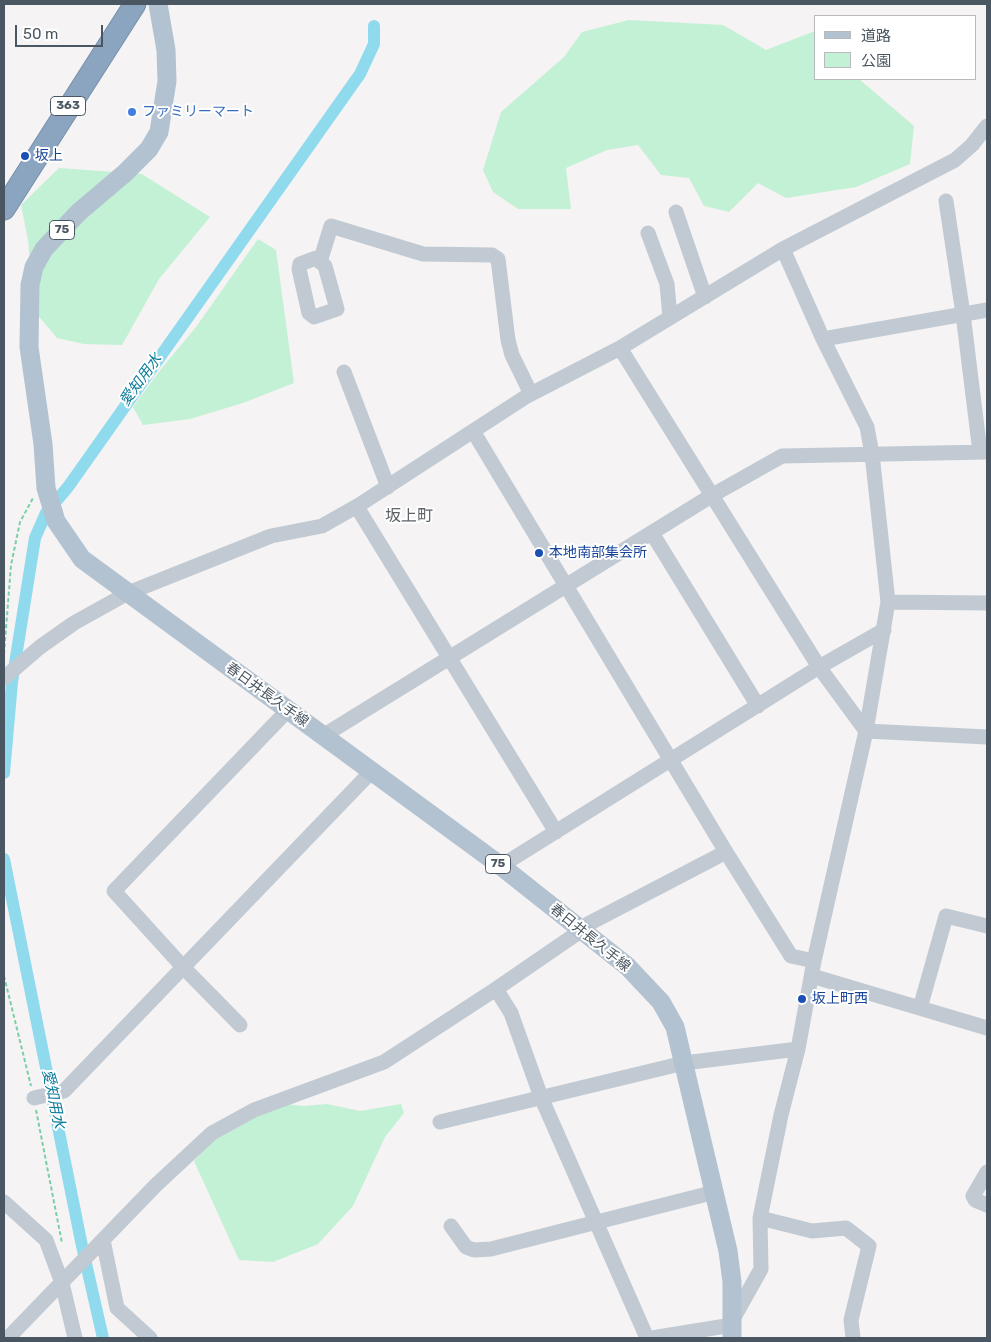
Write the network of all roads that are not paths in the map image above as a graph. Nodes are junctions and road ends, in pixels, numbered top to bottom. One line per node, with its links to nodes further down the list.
1 (135, 4): 5 (highway, 363)
2 (158, 4): 26 (main road, 春日井長久手線 / 75)
3 (987, 126): 8 (street)
4 (946, 200): 12 (street)
5 (4, 209)
6 (676, 212): 10 (street)
7 (648, 233): 13 (street)
8 (784, 249): 10 (street); 14 (street)
9 (320, 262): 17 (street)
10 (705, 297): 13 (street)
11 (987, 310): 12 (street)
12 (963, 314): 14 (street); 19 (street)
13 (670, 318): 15 (street)
14 (823, 340): 20 (street)
15 (620, 348): 17 (street); 22 (street)
16 (344, 372): 21 (street)
17 (531, 394): 18 (street)
18 (473, 431): 21 (street); 25 (street)
19 (984, 452): 20 (street)
20 (872, 454): 22 (street); 27 (street)
21 (388, 487): 23 (street)
22 (711, 496): 24 (street); 31 (street)
23 (357, 507): 26 (street); 30 (street)
24 (652, 533): 25 (street); 33 (street)
25 (566, 587): 30 (street); 38 (street)
26 (128, 593): 32 (street); 34 (main road, 春日井長久手線 / 75)
27 (888, 602): 28 (street); 29 (street)
28 (987, 603)
29 (884, 630): 31 (street); 35 (street)
30 (449, 659): 36 (street); 40 (street)
31 (819, 667): 33 (street); 35 (street)
32 (5, 677)
33 (758, 706): 38 (street)
34 (288, 710): 36 (main road, 春日井長久手線 / 75); 45 (street)
35 (866, 731): 37 (street); 46 (street)
36 (323, 736): 39 (main road, 春日井長久手線 / 75)
37 (987, 736)
38 (671, 761): 40 (street); 41 (street)
39 (372, 771): 42 (main road, 春日井長久手線 / 75); 45 (street)
40 (556, 832): 42 (street)
41 (726, 852): 44 (street); 46 (street)
42 (501, 866): 44 (main road, 春日井長久手線 / 75)
43 (987, 926): 48 (street)
44 (582, 930): 47 (street); 52 (main road, 春日井長久手線 / 75)
45 (183, 966): 50 (street); 54 (street)
46 (813, 969): 48 (street); 51 (street)
47 (496, 989): 53 (street); 63 (street)
48 (920, 1008): 49 (street)
49 (986, 1024)
50 (240, 1025)
51 (798, 1049): 52 (street); 60 (street)
52 (684, 1062): 53 (street); 57 (main road, 春日井長久手線 / 75)
53 (541, 1097): 55 (street); 61 (street)
54 (34, 1098)
55 (440, 1122)
56 (987, 1172): 59 (street)
57 (715, 1192): 61 (street); 65 (main road, 春日井長久手線 / 75)
58 (4, 1202): 64 (street)
59 (987, 1205)
60 (760, 1218): 65 (street); 71 (street)
61 (597, 1222): 62 (street); 69 (street)
62 (451, 1226)
63 (100, 1244): 64 (street); 68 (street)
64 (62, 1283): 66 (street); 67 (street)
65 (732, 1327): 70 (street)
66 (7, 1335)
67 (75, 1338)
68 (150, 1338)
69 (647, 1338)
70 (652, 1338)
71 (853, 1338)

